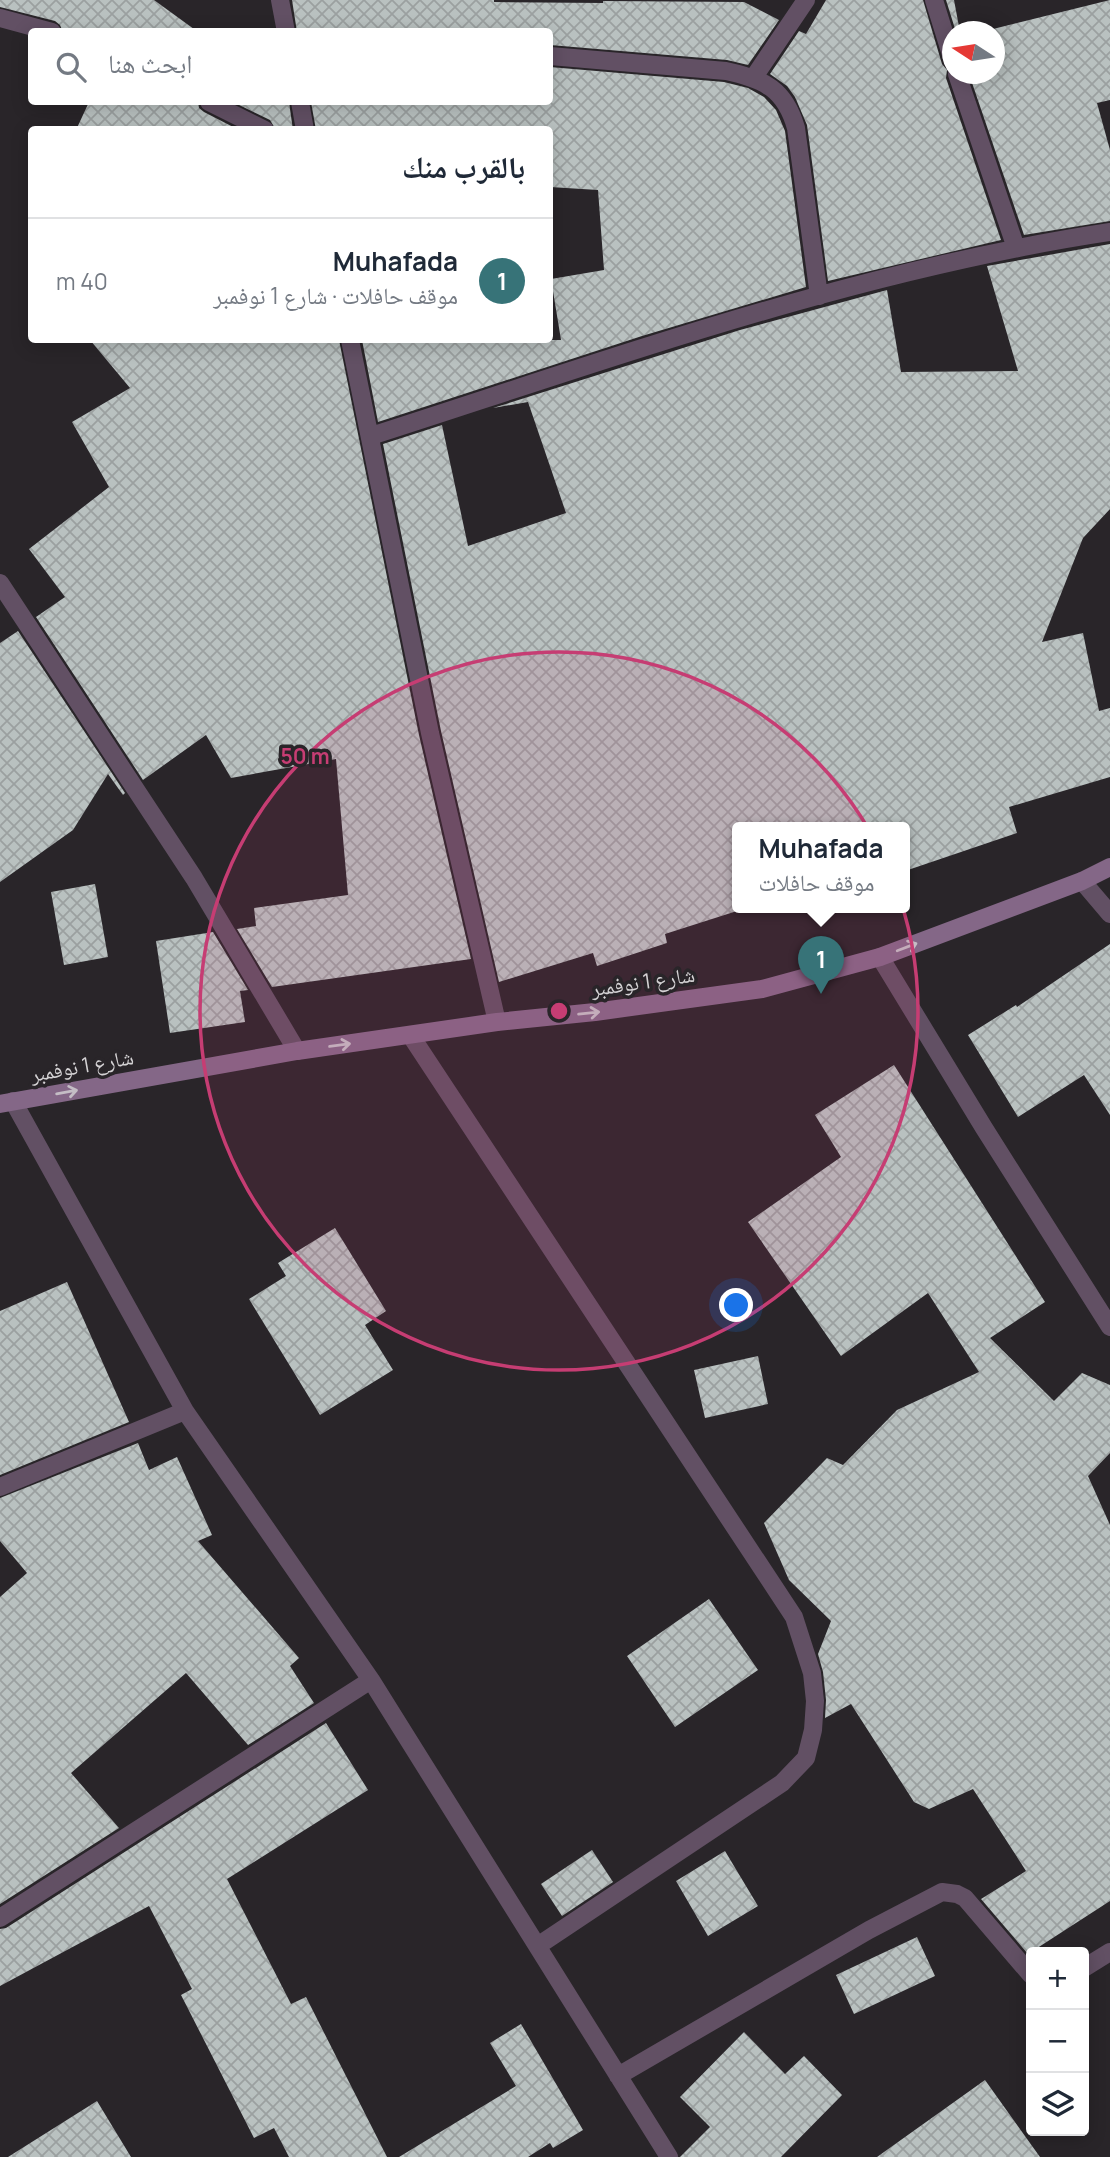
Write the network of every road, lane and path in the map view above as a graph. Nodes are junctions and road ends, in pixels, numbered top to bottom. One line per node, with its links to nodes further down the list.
1 (280, 0): 7 (street)
2 (806, 0): 9 (street)
3 (934, 0): 5 (street)
4 (0, 18): 6 (street)
5 (942, 26)
6 (37, 28)
7 (285, 28)
8 (553, 56): 9 (street)
9 (754, 77): 17 (street)
10 (960, 84): 16 (street)
11 (215, 105): 13 (street)
12 (301, 105): 14 (street)
13 (257, 126)
14 (304, 126)
15 (1110, 232): 16 (street)
16 (1016, 248): 17 (street)
17 (819, 296): 19 (street)
18 (351, 343): 19 (street)
19 (371, 436): 25 (street)
20 (0, 583): 27 (street)
21 (1110, 867): 22 (main road, شارع 1 نوفمبر)
22 (1082, 881): 23 (street); 24 (main road, شارع 1 نوفمبر, one-way to 22)
23 (1110, 914)
24 (880, 957): 25 (main road, شارع 1 نوفمبر, one-way to 24); 29 (street)
25 (497, 1022): 26 (main road, شارع 1 نوفمبر)
26 (411, 1036): 27 (main road, شارع 1 نوفمبر, one-way to 26); 34 (street)
27 (297, 1051): 28 (main road, شارع 1 نوفمبر, one-way to 27)
28 (6, 1103): 30 (street)
29 (1110, 1327)
30 (185, 1411): 31 (street); 32 (street)
31 (0, 1487)
32 (371, 1680): 33 (street); 34 (street)
33 (0, 1918)
34 (539, 1945): 38 (street)
35 (1110, 1952): 36 (street)
36 (1089, 1965)
37 (1026, 1969): 38 (street)
38 (618, 2076): 39 (street)
39 (669, 2157)

